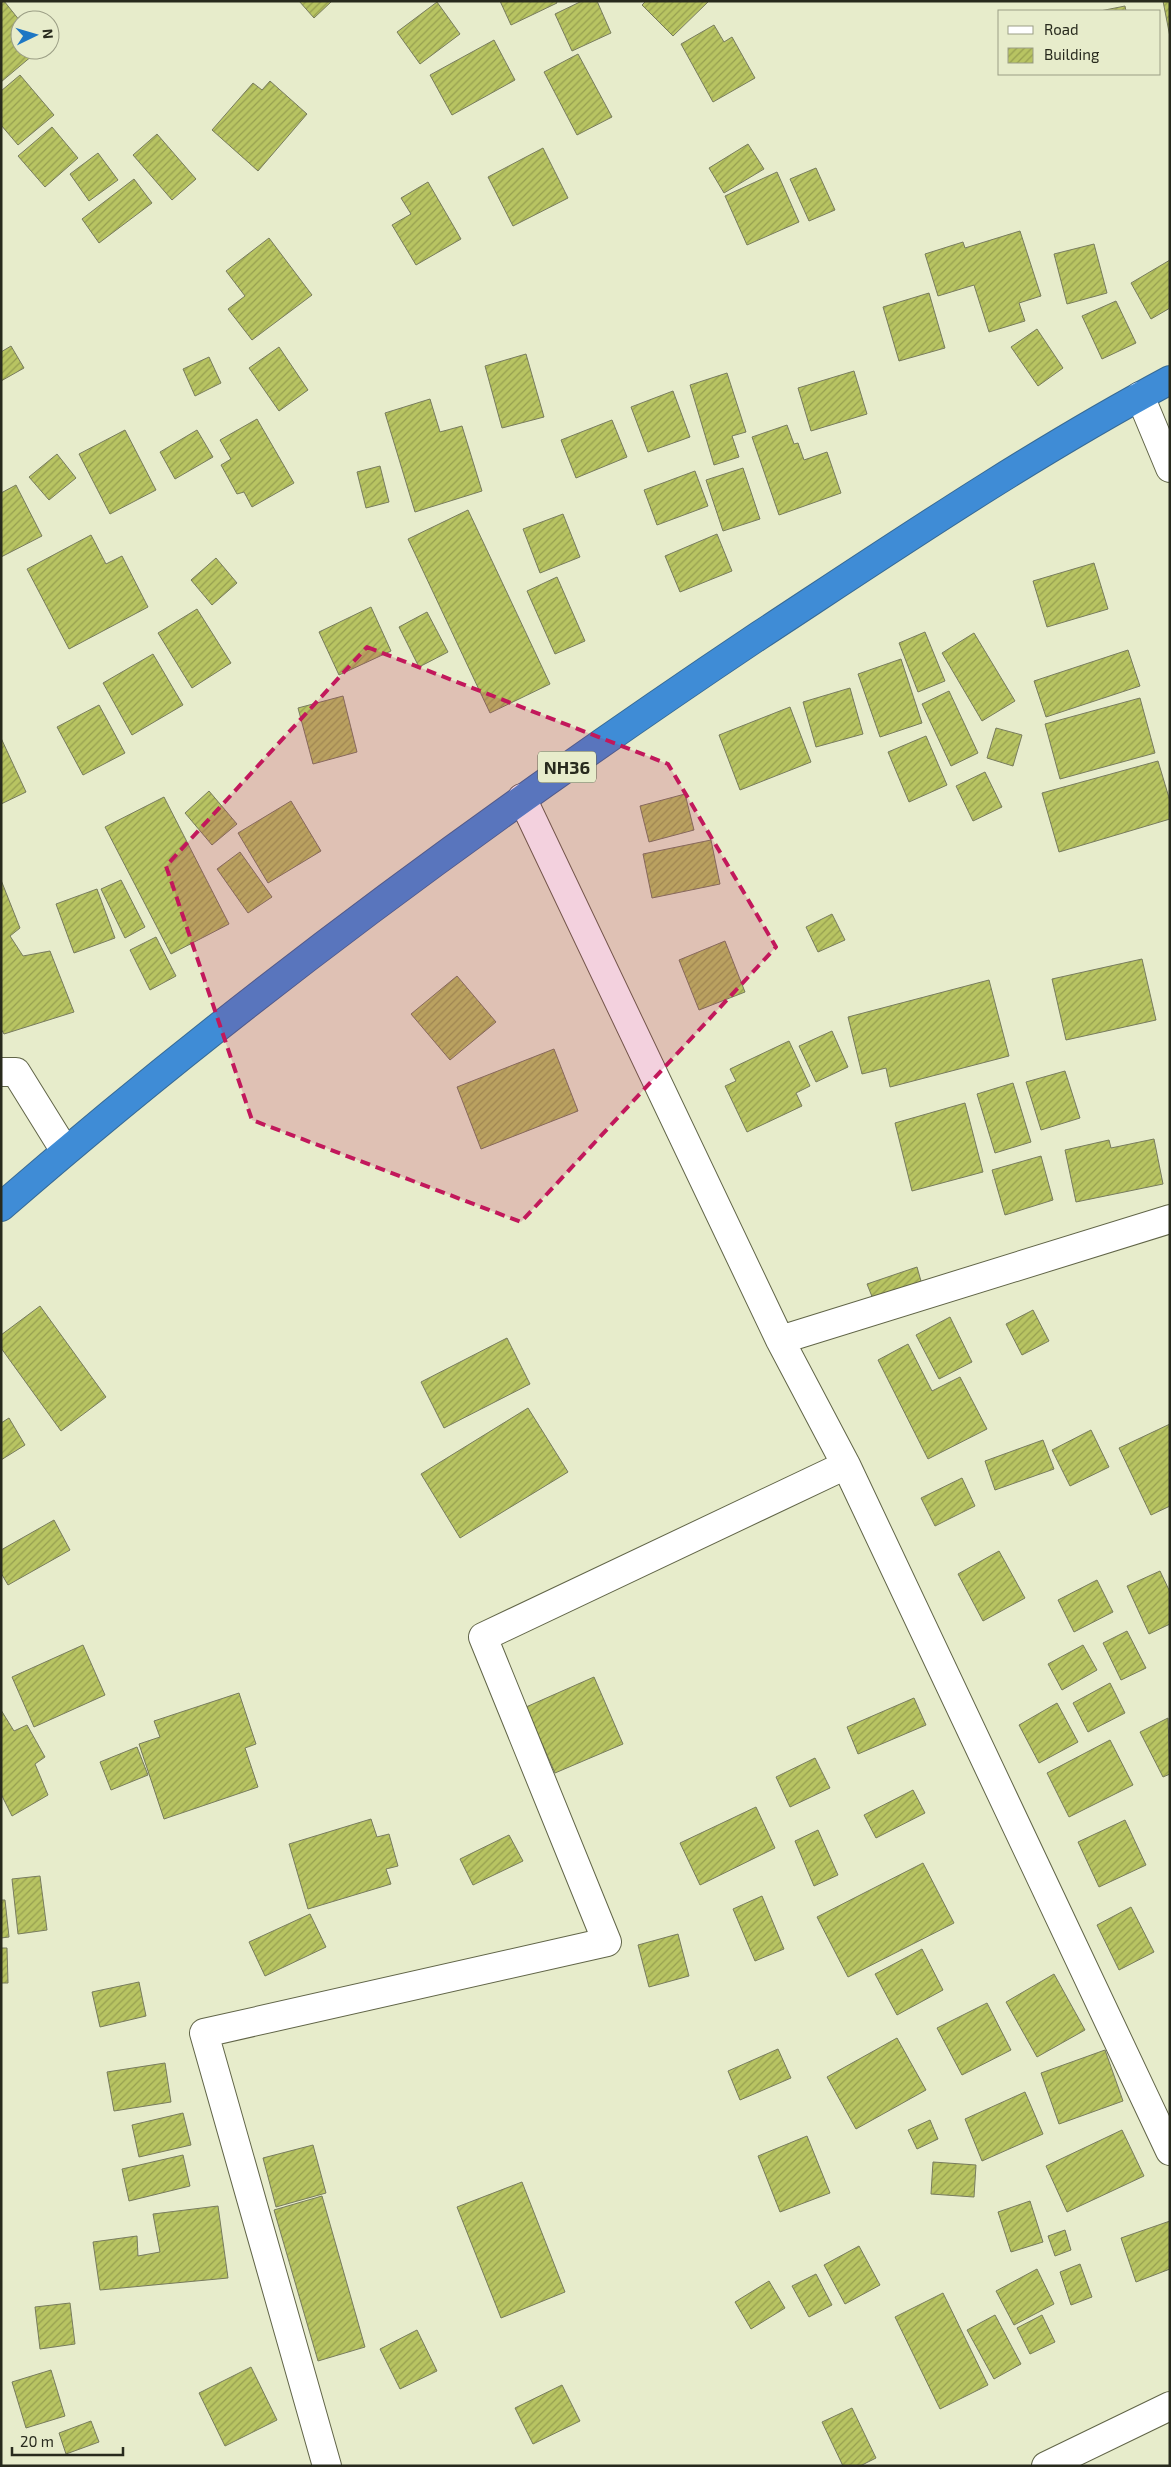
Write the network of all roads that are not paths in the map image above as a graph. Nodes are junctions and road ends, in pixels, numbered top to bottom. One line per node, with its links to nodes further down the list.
1 (1170, 380): 2 (highway, NH36)
2 (1140, 396): 3 (street); 4 (highway, NH36)
3 (1170, 468)
4 (522, 798): 6 (highway, NH36); 9 (street)
5 (1, 1072): 6 (street)
6 (65, 1152): 7 (highway, NH36)
7 (1, 1207)
8 (1170, 1219): 9 (street)
9 (780, 1340): 10 (street)
10 (846, 1465): 11 (street); 13 (street)
11 (1170, 2151)
12 (1170, 2406): 14 (street)
13 (326, 2466)
14 (1046, 2466)

